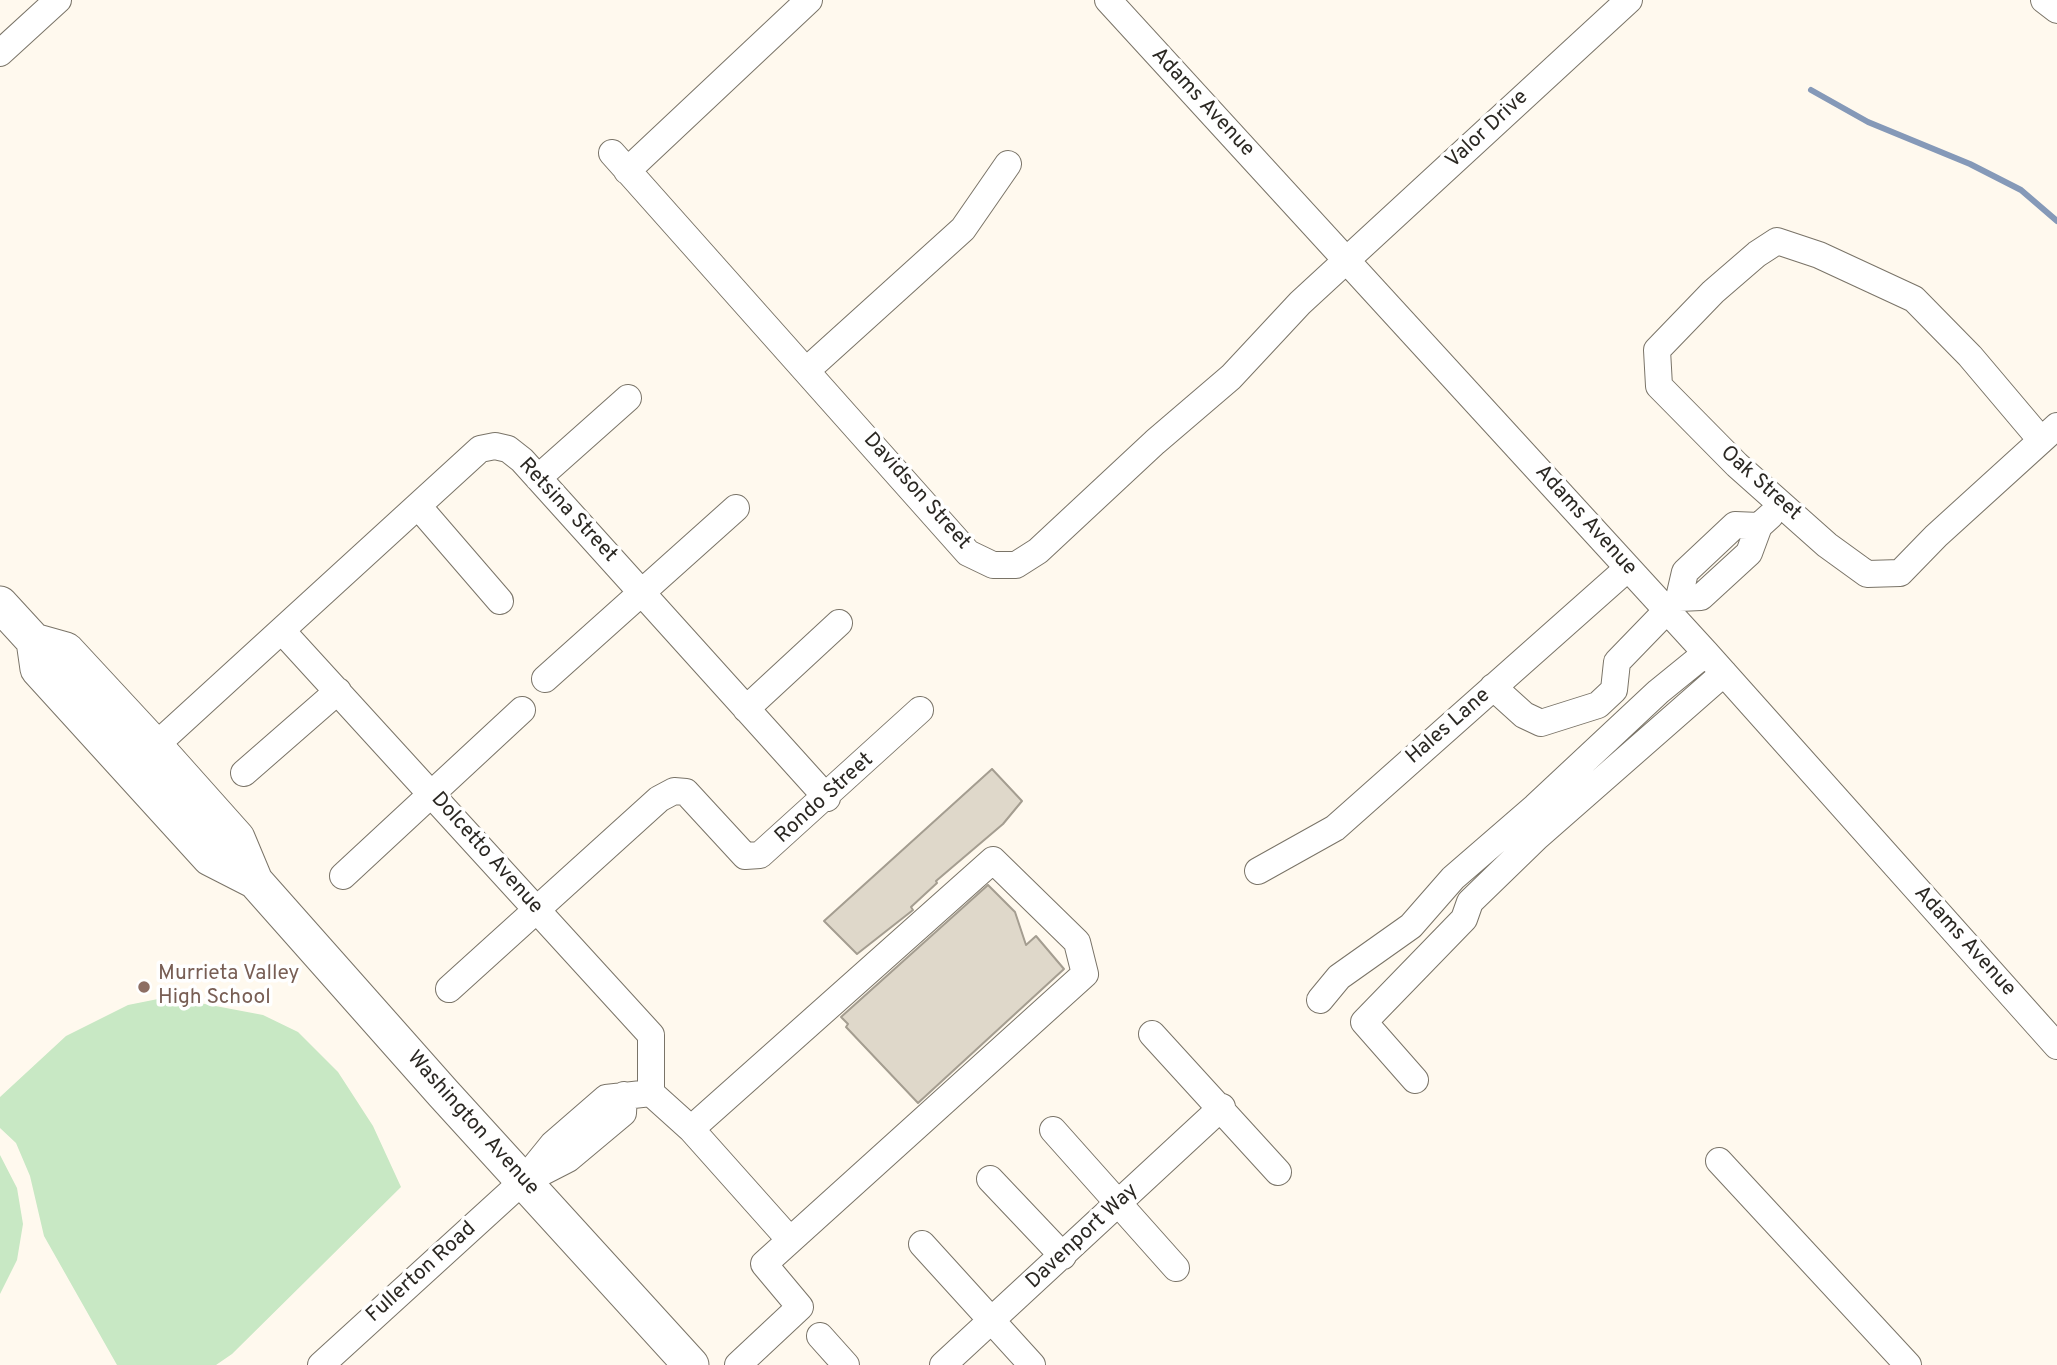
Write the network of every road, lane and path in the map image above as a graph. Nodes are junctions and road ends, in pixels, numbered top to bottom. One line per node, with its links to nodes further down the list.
1 (58, 0): 7 (street)
2 (809, 0): 10 (street, Davidson Street)
3 (1108, 0): 9 (street, Adams Avenue)
4 (1629, 0): 9 (street, Valor Drive)
5 (2044, 0): 6 (street)
6 (2057, 10)
7 (0, 53)
8 (1008, 164): 10 (street)
9 (1347, 260): 10 (street, Davidson Street); 19 (street, Adams Avenue)
10 (807, 370)
11 (628, 398): 13 (street)
12 (2049, 433): 14 (street, Oak Street); 14 (street, Oak Street)
13 (538, 478): 15 (street, Retsina Street); 21 (street, Retsina Street)
14 (1783, 504): 17 (street)
15 (418, 506): 22 (street); 26 (street, Retsina Street)
16 (736, 508): 21 (street)
17 (1759, 526): 18 (street); 20 (street)
18 (1712, 547): 20 (street); 24 (street)
19 (1628, 568): 24 (street, Adams Avenue); 31 (street, Hales Lane)
20 (1732, 568): 24 (street)
21 (641, 592): 30 (street); 33 (street, Retsina Street)
22 (500, 601)
23 (0, 604): 27 (main road, Washington Avenue)
24 (1673, 605): 28 (street, Adams Avenue); 31 (street)
25 (839, 623): 33 (street)
26 (282, 631): 32 (street, Dolcetto Avenue); 36 (street, Retsina Street)
27 (34, 641): 36 (main road, Washington Avenue); 42 (main road, Washington Avenue)
28 (1706, 653): 29 (street, Adams Avenue); 45 (street)
29 (1724, 673): 47 (street, Adams Avenue); 48 (street)
30 (545, 679)
31 (1493, 687): 40 (street, Hales Lane)
32 (338, 691): 37 (street); 38 (street, Dolcetto Avenue)
33 (747, 709): 39 (street, Retsina Street)
34 (522, 710): 38 (street)
35 (920, 710): 39 (street, Rondo Street)
36 (155, 746): 42 (main road, Washington Avenue)
37 (243, 773)
38 (431, 794): 41 (street); 43 (street, Dolcetto Avenue)
39 (827, 798): 43 (street, Rondo Street)
40 (1258, 871)
41 (343, 876)
42 (255, 881): 56 (main road, Washington Avenue)
43 (536, 909): 44 (street); 49 (street, Dolcetto Avenue)
44 (450, 989)
45 (1320, 1000)
46 (1152, 1034): 50 (street)
47 (2057, 1046)
48 (1415, 1080)
49 (651, 1093): 51 (street); 56 (street, Fullerton Road)
50 (1222, 1107): 54 (street); 57 (street, Davenport Way)
51 (691, 1129): 58 (street); 58 (street)
52 (1053, 1130): 57 (street)
53 (1719, 1161): 70 (street)
54 (1278, 1172)
55 (990, 1179): 60 (street)
56 (523, 1181): 64 (street, Fullerton Road); 65 (main road, Washington Avenue)
57 (1120, 1204): 60 (street, Davenport Way); 61 (street)
58 (790, 1240): 66 (street)
59 (922, 1244): 62 (street)
60 (1063, 1256): 62 (street, Davenport Way)
61 (1176, 1268)
62 (991, 1321): 68 (street, Davenport Way); 69 (street)
63 (820, 1336): 67 (street)
64 (321, 1365)
65 (691, 1365)
66 (738, 1365)
67 (846, 1365)
68 (943, 1365)
69 (1032, 1365)
70 (1908, 1365)

